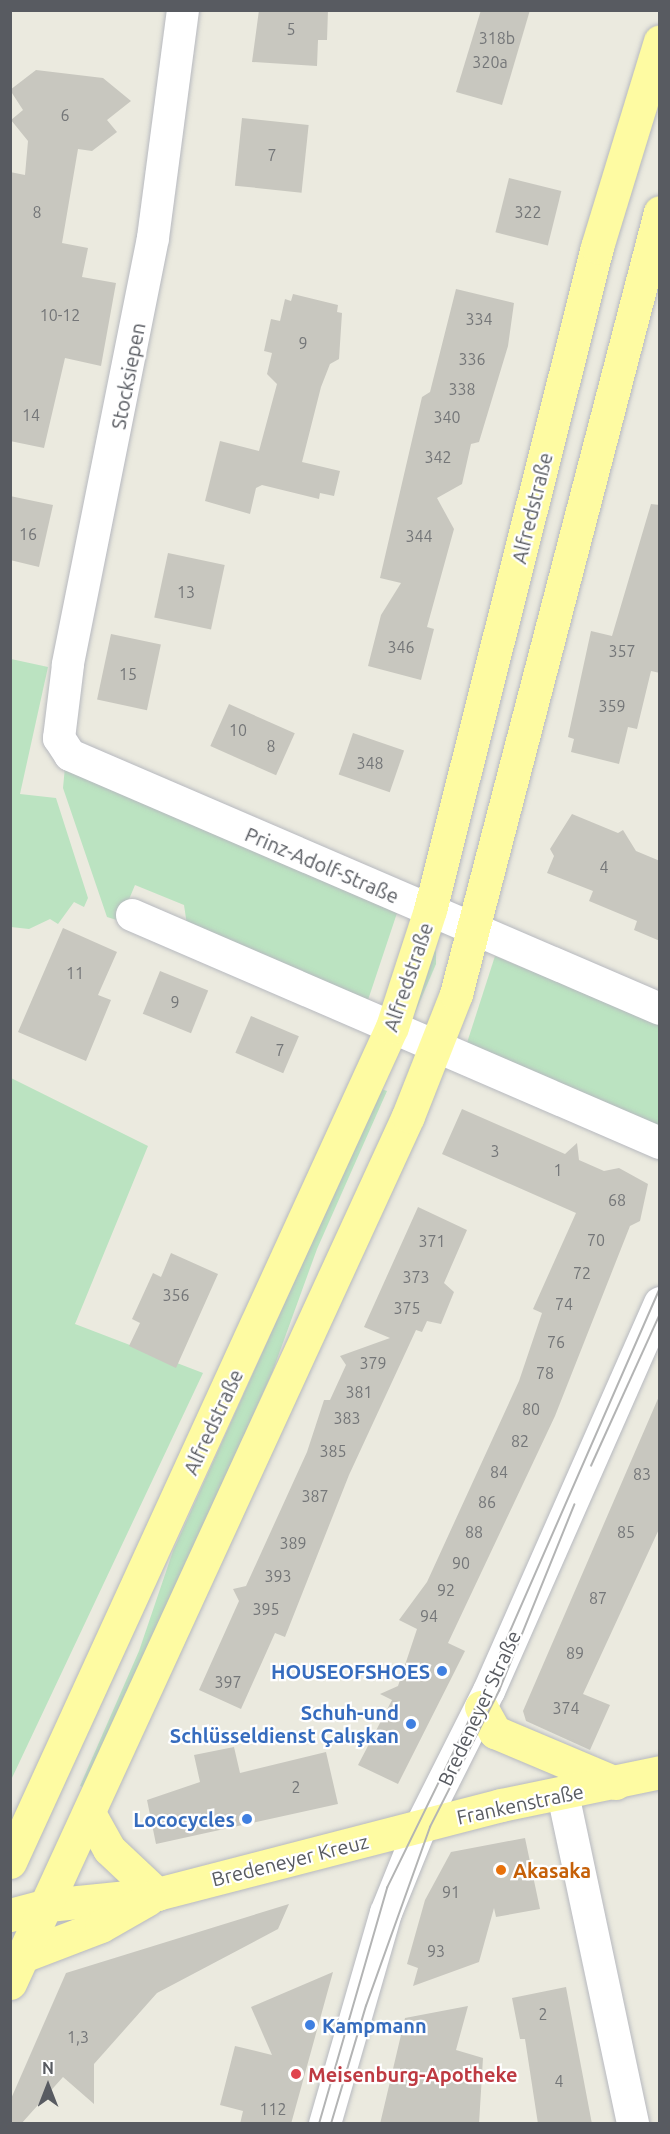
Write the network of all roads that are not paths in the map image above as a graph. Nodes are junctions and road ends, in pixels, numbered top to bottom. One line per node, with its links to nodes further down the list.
1 (183, 10): 4 (street, Stocksiepen)
2 (660, 41): 5 (main road, Alfredstraße)
3 (660, 212): 7 (main road)
4 (59, 738): 5 (street, Prinz-Adolf-Straße)
5 (430, 910): 7 (street, Prinz-Adolf-Straße); 9 (main road, Alfredstraße)
6 (132, 915): 9 (street)
7 (474, 929): 8 (street, Prinz-Adolf-Straße); 10 (main road)
8 (660, 1009)
9 (392, 1027): 10 (street); 19 (main road, Alfredstraße)
10 (436, 1046): 11 (street); 17 (main road)
11 (660, 1143)
12 (660, 1303): 13 (street, Bredeneyer Straße)
13 (481, 1707): 15 (main road, Frankenstraße); 18 (street, Bredeneyer Straße)
14 (660, 1772): 15 (main road, Frankenstraße)
15 (617, 1784): 16 (main road, Frankenstraße)
16 (563, 1794): 18 (main road, Frankenstraße); 25 (street)
17 (89, 1813): 20 (main road); 21 (main road)
18 (422, 1824): 20 (main road, Bredeneyer Kreuz); 24 (street, Bredeneyer Straße)
19 (10, 1862)
20 (158, 1894): 21 (main road, Bredeneyer Kreuz); 23 (main road, Bredeneyer Kreuz)
21 (48, 1905): 22 (main road, Bredeneyer Kreuz); 23 (main road)
22 (10, 1915)
23 (15, 1967)
24 (325, 2124)
25 (633, 2124)

